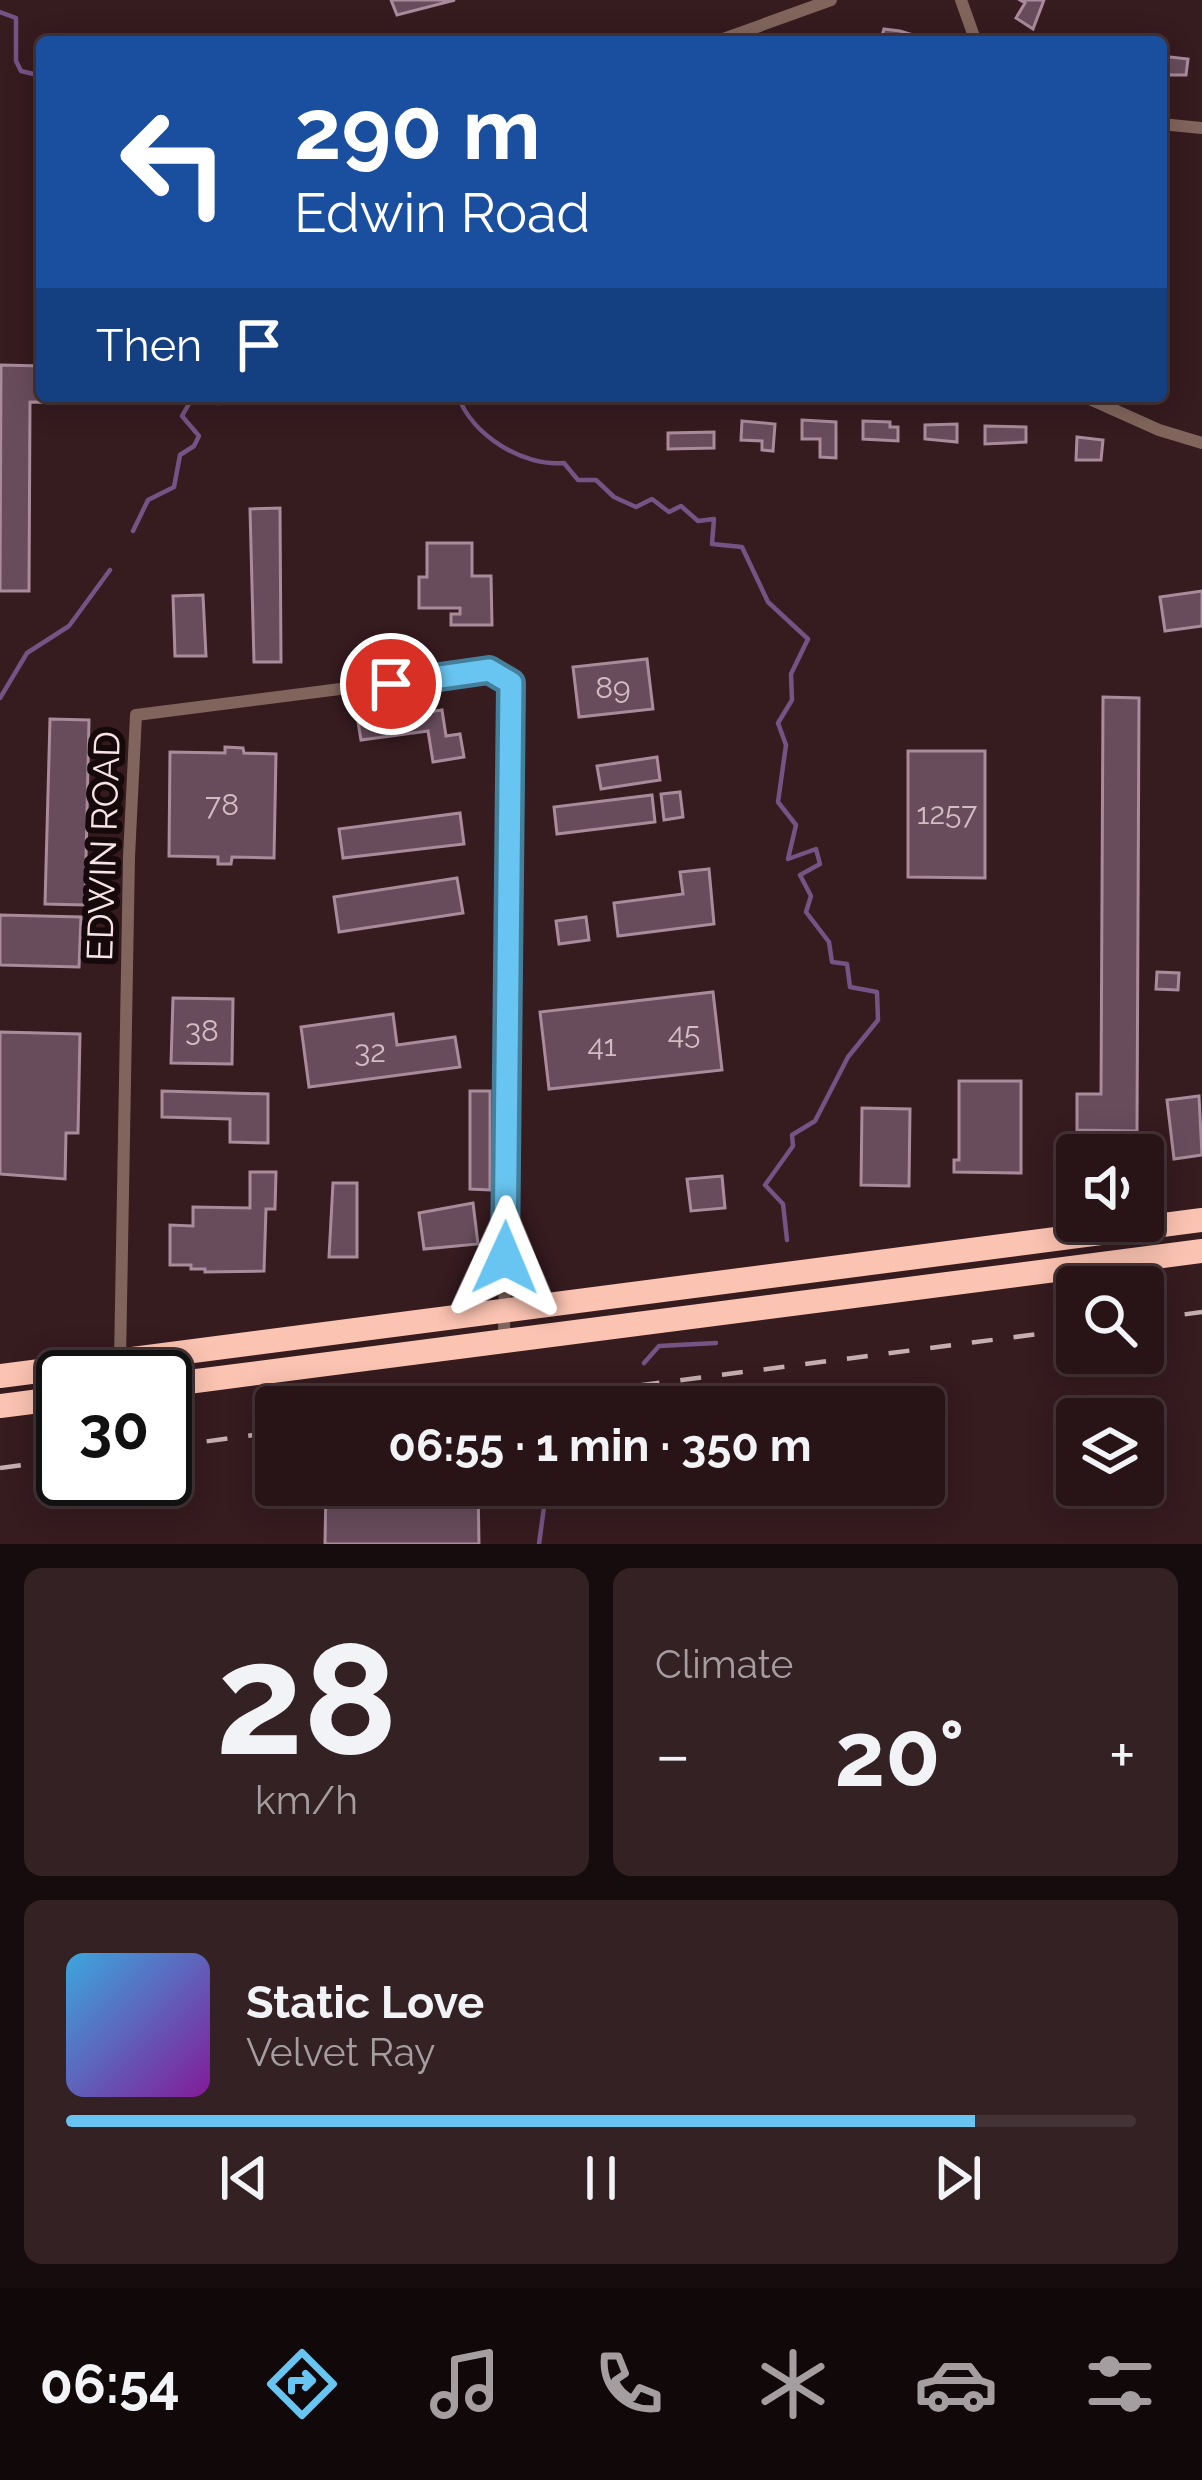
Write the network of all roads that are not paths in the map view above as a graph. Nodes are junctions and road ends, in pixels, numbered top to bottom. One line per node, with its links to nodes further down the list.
1 (831, 0): 3 (street)
2 (961, 0): 4 (street)
3 (732, 36)
4 (974, 36)
5 (1167, 125): 6 (street)
6 (1202, 128)
7 (1096, 402): 8 (street)
8 (1202, 442)
9 (1202, 1220): 11 (highway)
10 (1202, 1251): 12 (highway)
11 (504, 1310): 12 (street); 13 (street, EDWIN ROAD); 14 (highway)
12 (504, 1341): 17 (highway)
13 (120, 1350)
14 (192, 1351)
15 (36, 1371): 16 (highway)
16 (0, 1376)
17 (192, 1381)
18 (36, 1401): 19 (highway)
19 (0, 1406)

